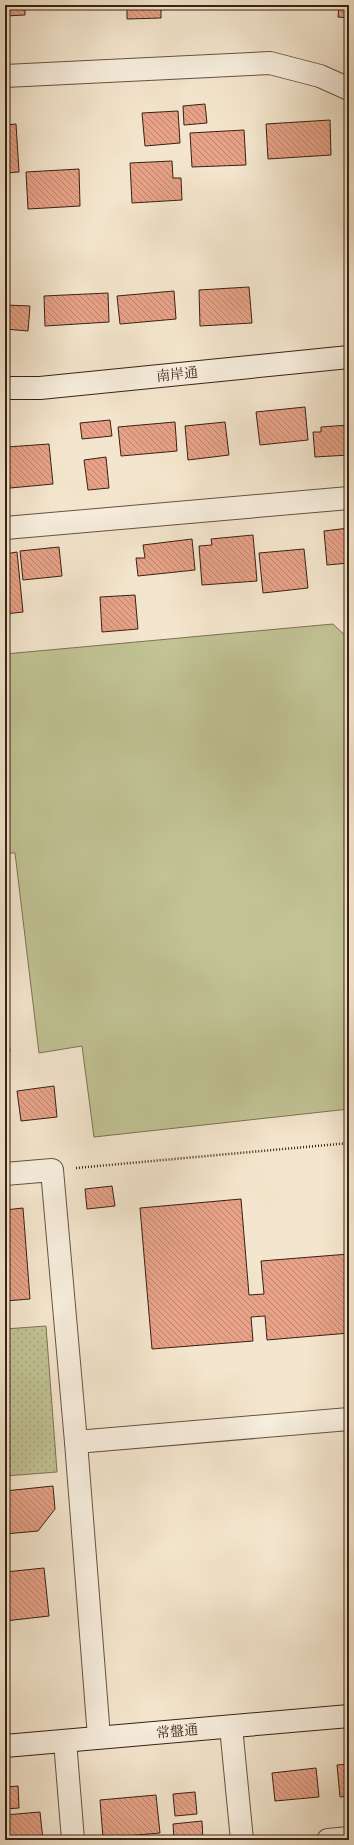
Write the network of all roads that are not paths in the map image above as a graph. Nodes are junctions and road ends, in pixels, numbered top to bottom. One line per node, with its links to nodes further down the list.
1 (5, 76): 2 (street)
2 (349, 89)
3 (349, 357): 4 (street, 南岸通)
4 (5, 388)
5 (349, 498): 6 (street)
6 (5, 528)
7 (5, 1174): 9 (street)
8 (349, 1418): 9 (street)
9 (76, 1442): 12 (street)
10 (349, 1716): 11 (street, 常盤通)
11 (231, 1727): 12 (street, 常盤通); 17 (street)
12 (99, 1737): 13 (street, 常盤通)
13 (65, 1742): 14 (street, 常盤通); 16 (street)
14 (5, 1746)
15 (349, 1838): 18 (street)
16 (73, 1840)
17 (242, 1840)
18 (328, 1840)

